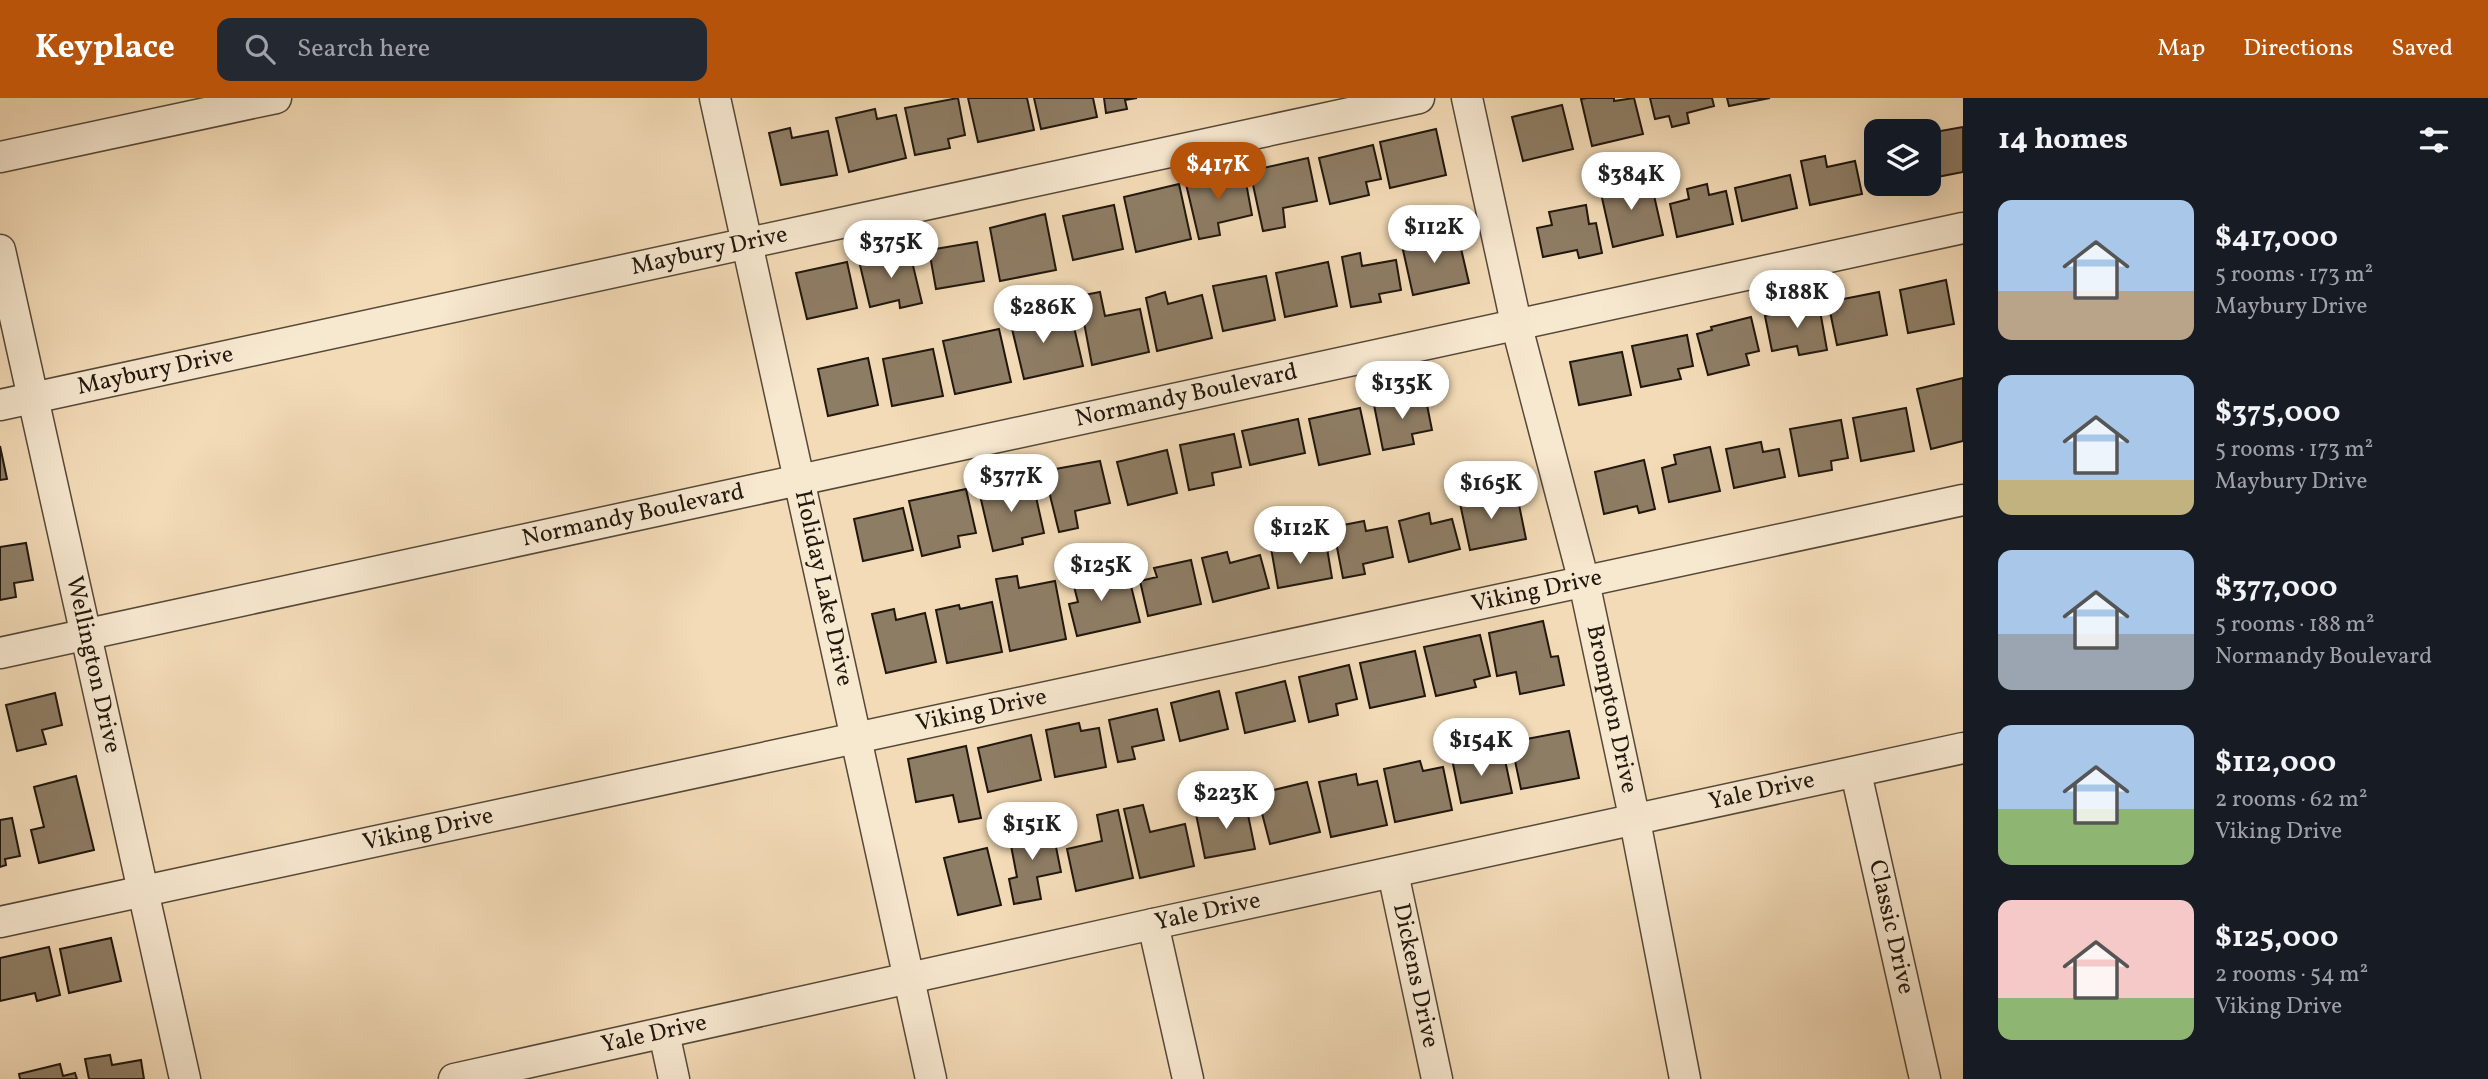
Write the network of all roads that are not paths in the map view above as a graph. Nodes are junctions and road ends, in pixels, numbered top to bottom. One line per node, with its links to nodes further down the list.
1 (276, 98): 5 (street)
2 (715, 98): 8 (street, Holiday Lake Drive)
3 (1419, 98): 8 (street, Maybury Drive)
4 (1467, 98): 10 (street, Brompton Drive)
5 (217, 104): 6 (street)
6 (0, 157)
7 (1963, 228): 10 (street, Normandy Boulevard)
8 (747, 244): 11 (street, Maybury Drive); 13 (street, Holiday Lake Drive)
9 (0, 250): 11 (street, Wellington Drive)
10 (1516, 323): 13 (street, Normandy Boulevard); 15 (street, Brompton Drive)
11 (33, 398): 12 (street, Maybury Drive); 16 (street, Wellington Drive)
12 (0, 405)
13 (799, 479): 16 (street, Normandy Boulevard); 18 (street, Holiday Lake Drive)
14 (1963, 500): 15 (street, Viking Drive)
15 (1584, 582): 18 (street, Viking Drive); 21 (street, Brompton Drive)
16 (85, 634): 17 (street, Normandy Boulevard); 23 (street, Wellington Drive)
17 (0, 653)
18 (856, 738): 23 (street, Viking Drive); 26 (street, Holiday Lake Drive)
19 (1963, 748): 20 (street, Yale Drive)
20 (1856, 773): 21 (street, Yale Drive); 35 (street, Classic Drive)
21 (1635, 821): 22 (street, Yale Drive); 34 (street, Brompton Drive)
22 (1392, 873): 25 (street, Yale Drive); 33 (street, Dickens Drive)
23 (143, 892): 24 (street, Viking Drive); 28 (street, Wellington Drive)
24 (0, 922)
25 (1153, 924): 26 (street, Yale Drive); 32 (street)
26 (909, 979): 27 (street, Yale Drive); 31 (street, Holiday Lake Drive)
27 (664, 1033): 29 (street, Yale Drive); 30 (street)
28 (185, 1079)
29 (454, 1079)
30 (674, 1079)
31 (931, 1079)
32 (1188, 1079)
33 (1437, 1079)
34 (1685, 1079)
35 (1925, 1079)

